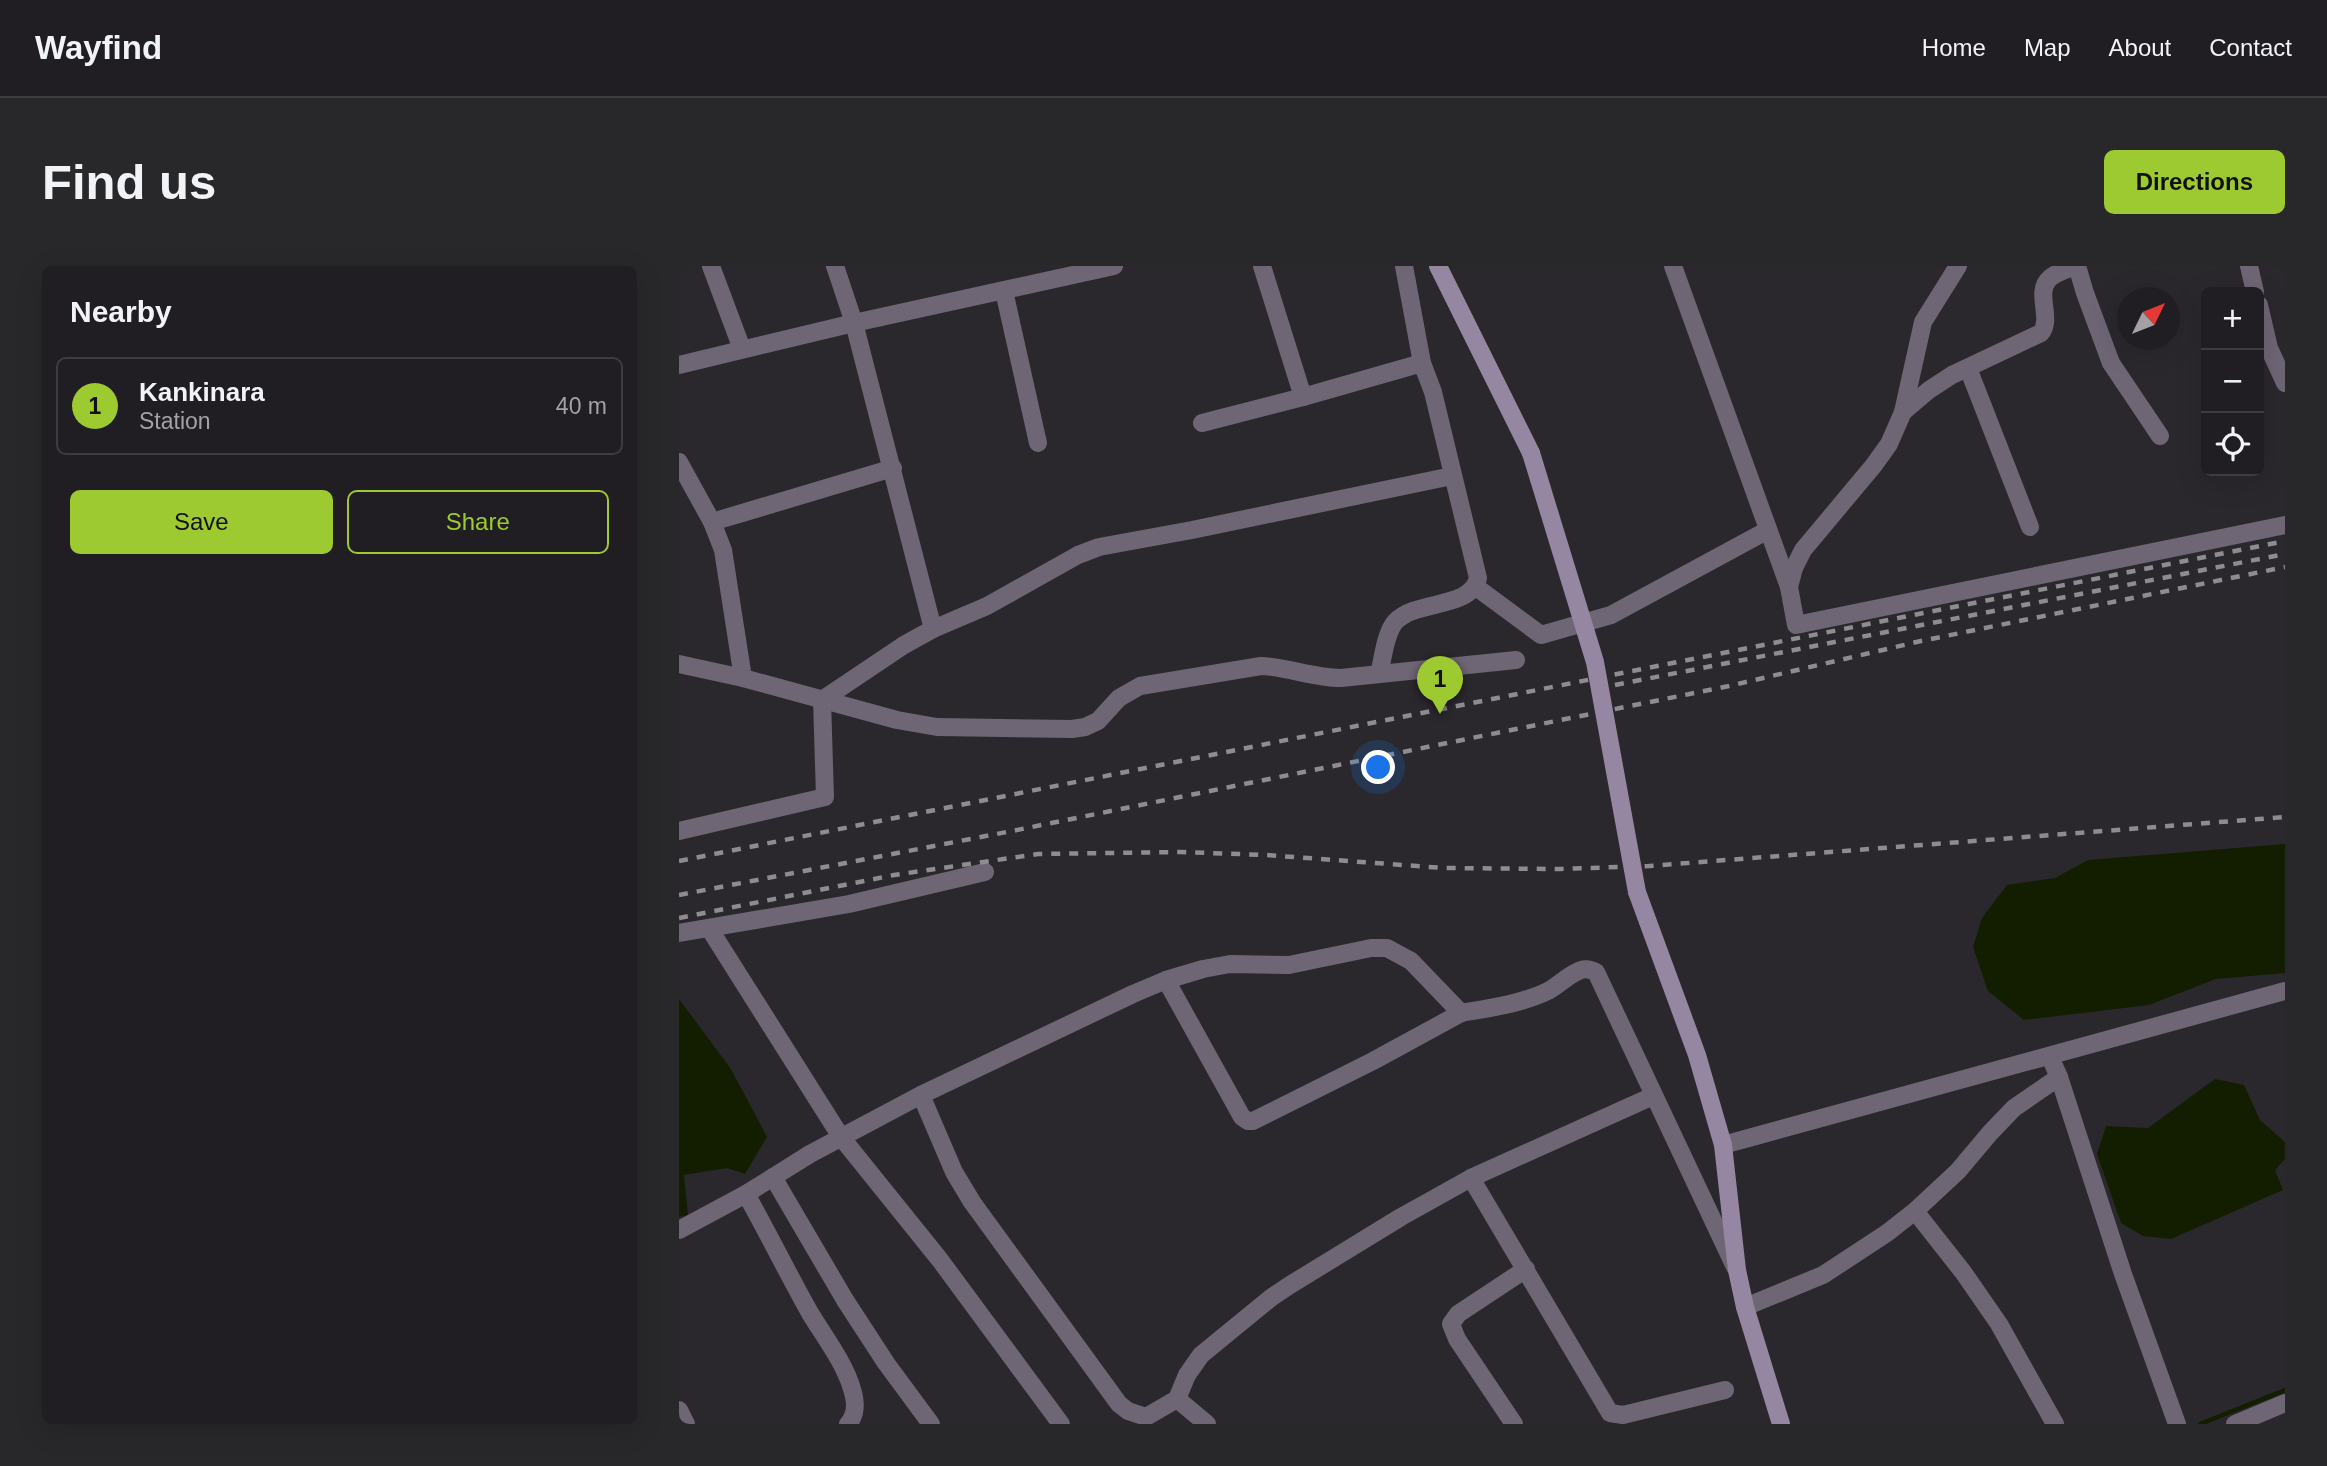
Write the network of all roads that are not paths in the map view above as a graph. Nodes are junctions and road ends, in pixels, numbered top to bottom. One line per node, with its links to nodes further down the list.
1 (711, 266): 15 (street)
2 (835, 266): 13 (street)
3 (1114, 266): 12 (street)
4 (1262, 266): 20 (street)
5 (1404, 266): 16 (street)
6 (1439, 266): 52 (main road, bridge)
7 (1674, 266): 31 (street)
8 (1958, 266): 21 (street)
9 (2077, 266): 18 (street); 23 (street)
10 (2249, 266): 11 (street)
11 (2254, 287)
12 (1005, 291): 13 (street); 24 (street)
13 (854, 323): 15 (street); 26 (street)
14 (2264, 326): 19 (street)
15 (741, 349): 17 (street)
16 (1422, 363): 20 (street); 27 (street)
17 (679, 365)
18 (1968, 368): 21 (street); 30 (street)
19 (2285, 383)
20 (1303, 397): 22 (street)
21 (1903, 412): 33 (street)
22 (1202, 423)
23 (2159, 436)
24 (1038, 443)
25 (679, 462): 28 (street)
26 (893, 468): 28 (street); 34 (street)
27 (1452, 476): 32 (street); 34 (street)
28 (712, 522): 38 (street)
29 (2285, 525): 33 (street)
30 (2031, 527)
31 (1768, 530): 32 (street); 33 (street)
32 (1476, 587): 37 (street)
33 (1789, 587)
34 (933, 629): 39 (street)
35 (1516, 660): 37 (street)
36 (679, 664): 38 (street)
37 (1379, 674): 39 (street)
38 (743, 678): 39 (street)
39 (822, 700): 40 (street)
40 (679, 831)
41 (985, 872): 42 (street)
42 (709, 928): 43 (street); 51 (street)
43 (679, 933)
44 (1166, 979): 46 (street); 46 (street); 49 (street)
45 (2285, 991): 47 (street)
46 (1461, 1013): 50 (street)
47 (2050, 1057): 48 (street); 52 (street)
48 (2059, 1077): 56 (street); 74 (street)
49 (921, 1095): 51 (street); 65 (street)
50 (1653, 1096): 54 (street); 59 (street)
51 (841, 1137): 53 (street); 69 (street)
52 (1723, 1145): 59 (main road)
53 (773, 1177): 55 (street); 68 (street)
54 (1471, 1178): 58 (street); 62 (street)
55 (746, 1194): 57 (street); 67 (street)
56 (1915, 1211): 60 (street); 73 (street)
57 (679, 1230)
58 (1526, 1269): 61 (street); 71 (street)
59 (1737, 1270): 60 (main road)
60 (1745, 1307): 72 (main road)
61 (1725, 1390)
62 (1177, 1399): 65 (street); 70 (street)
63 (2285, 1403): 75 (street)
64 (679, 1410): 66 (street)
65 (1141, 1420)
66 (686, 1424)
67 (848, 1424)
68 (931, 1424)
69 (1061, 1424)
70 (1206, 1424)
71 (1514, 1424)
72 (1781, 1424)
73 (2055, 1424)
74 (2177, 1424)
75 (2235, 1424)

